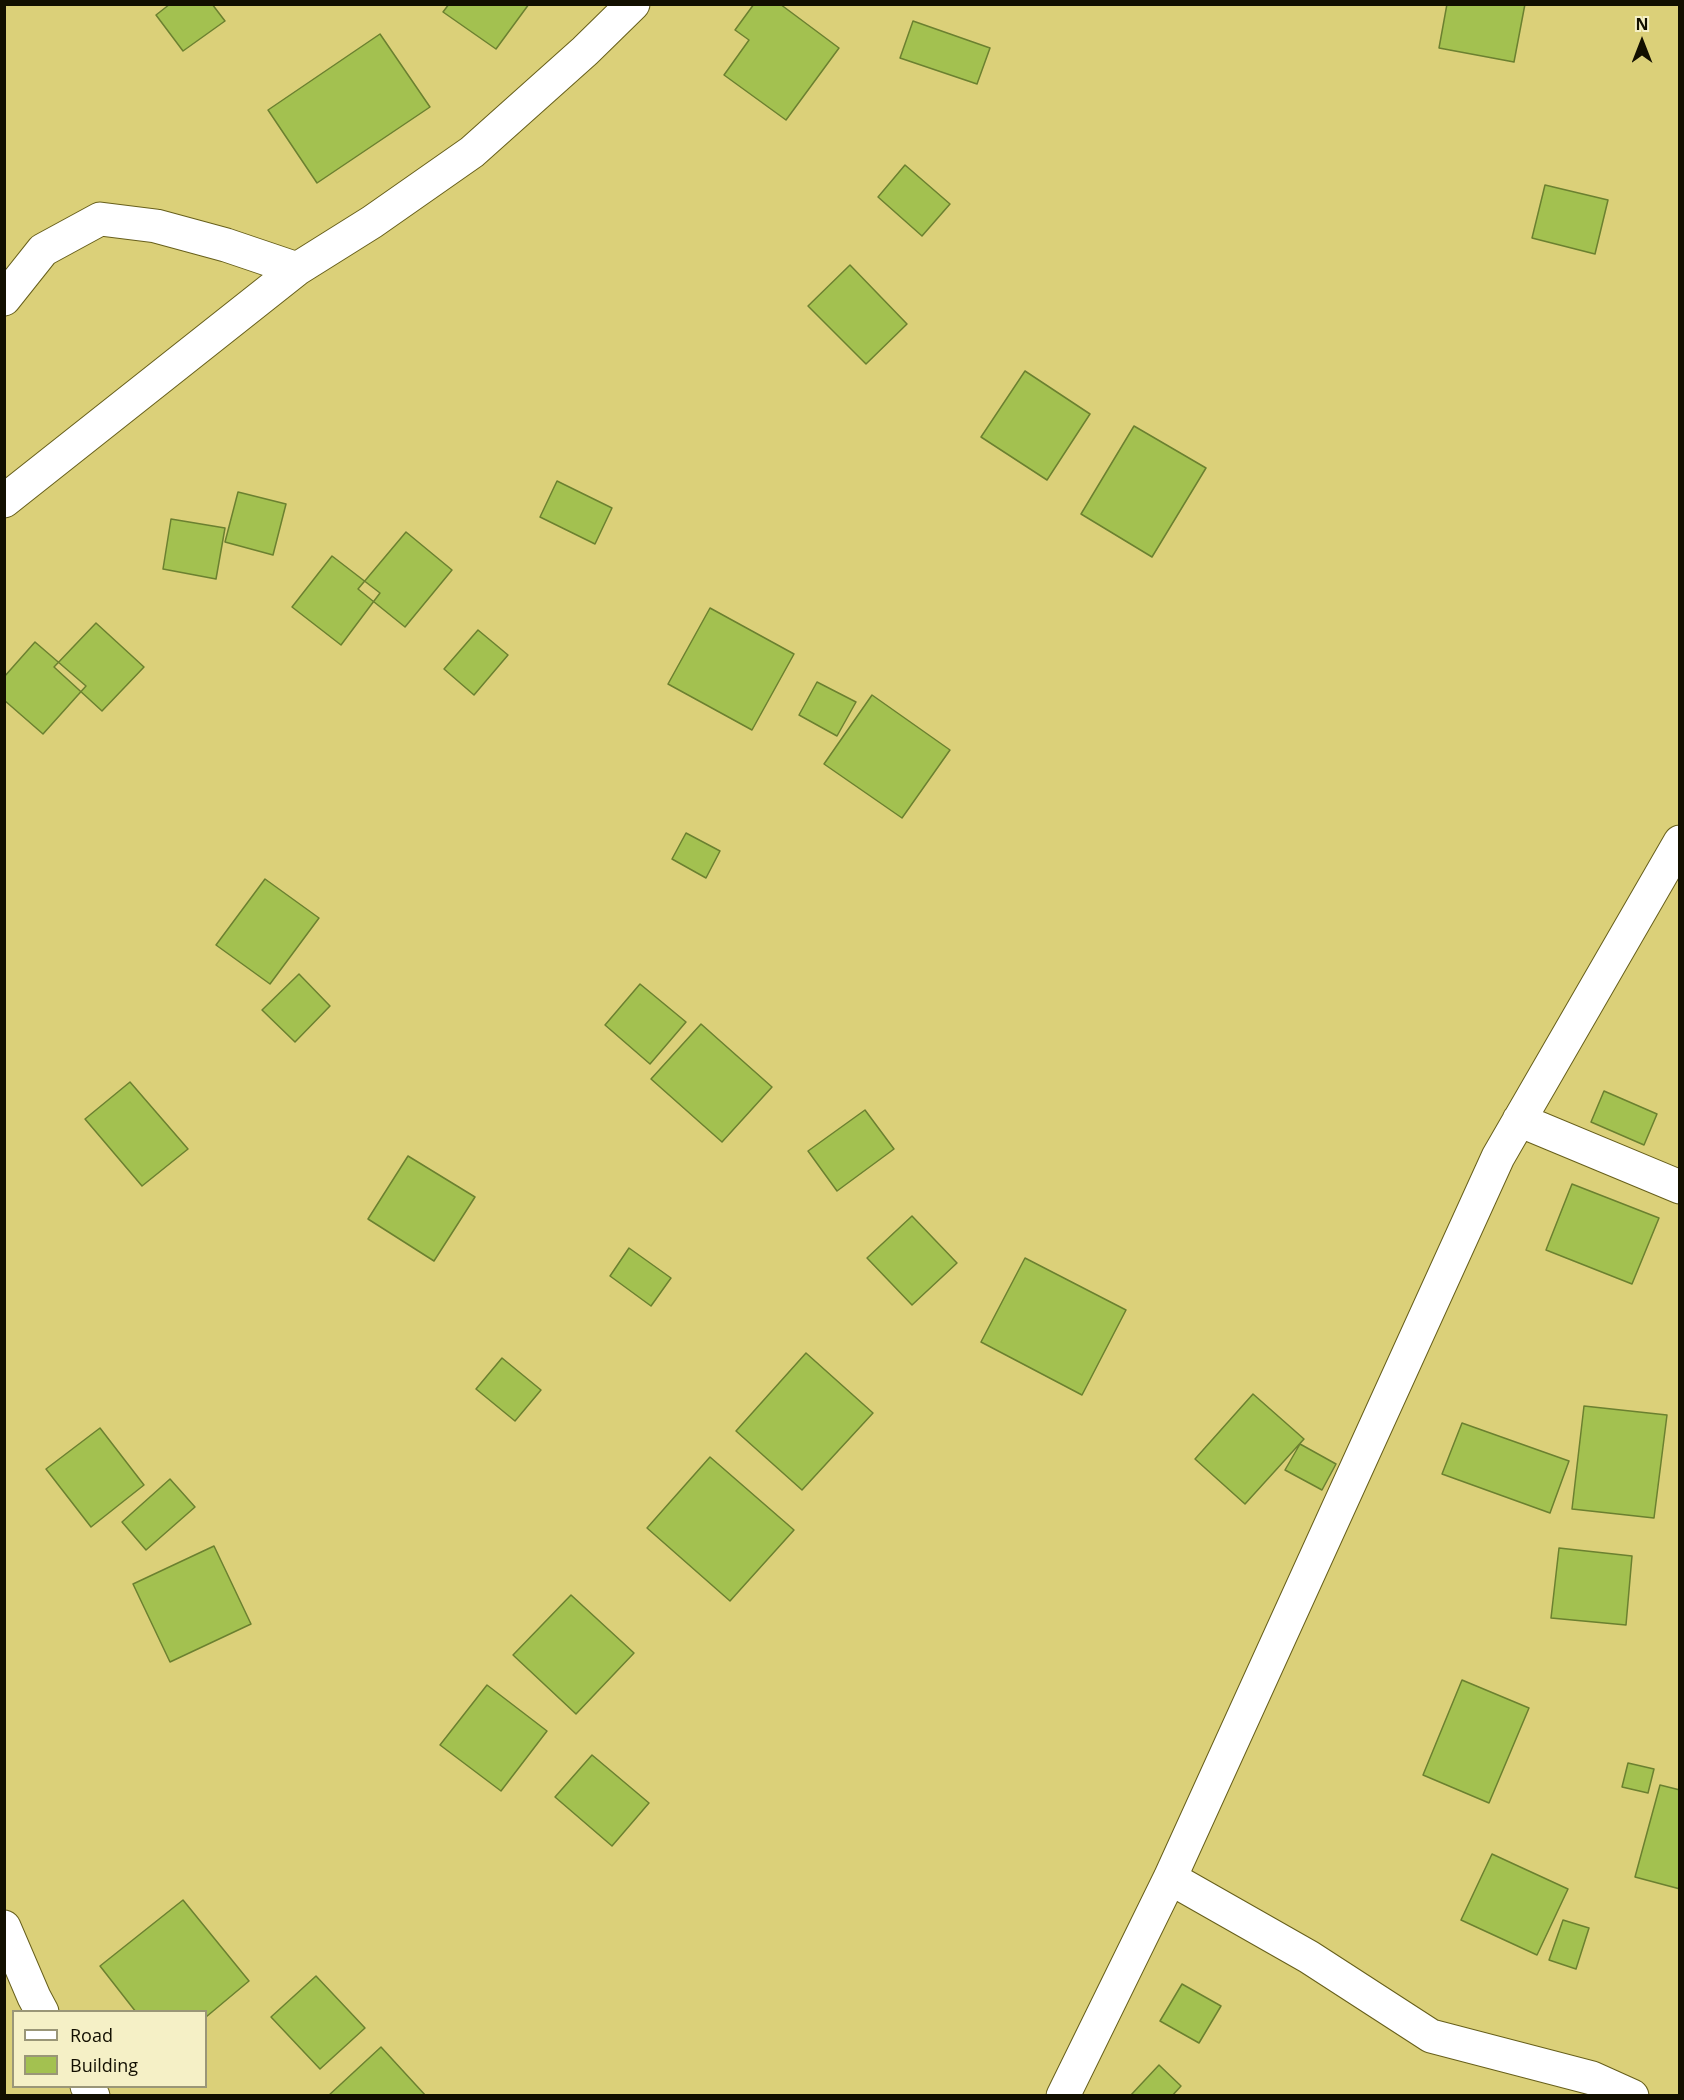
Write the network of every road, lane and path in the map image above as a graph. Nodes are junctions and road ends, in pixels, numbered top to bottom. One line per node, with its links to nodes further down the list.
1 (633, 4): 2 (street)
2 (297, 269): 3 (street); 4 (street)
3 (4, 299)
4 (4, 501)
5 (1680, 842): 6 (street)
6 (1519, 1120): 7 (street); 8 (street)
7 (1680, 1187)
8 (1170, 1878): 11 (street); 12 (street)
9 (4, 1927): 10 (street)
10 (41, 2010)
11 (1063, 2096)
12 (1632, 2096)

